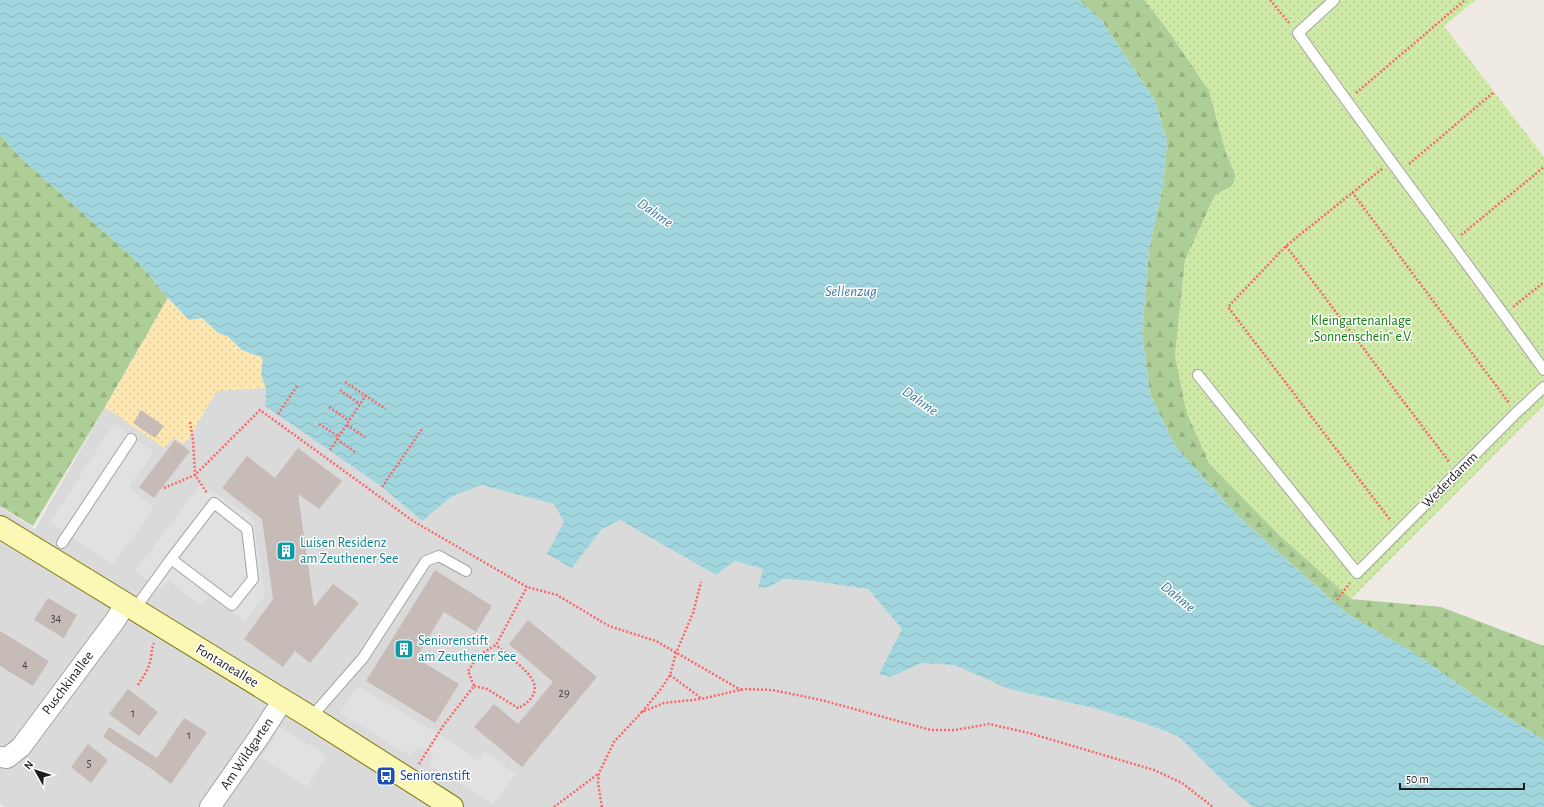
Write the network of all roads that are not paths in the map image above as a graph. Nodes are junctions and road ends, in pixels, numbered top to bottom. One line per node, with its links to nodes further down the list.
1 (1334, 0): 2 (lane)
2 (1544, 370)
3 (1198, 375): 4 (lane, Wederdamm)
4 (1544, 387)
5 (132, 439): 7 (lane)
6 (0, 527): 10 (main road, Fontaneallee)
7 (62, 544)
8 (171, 559): 8 (lane); 10 (lane)
9 (466, 571): 12 (lane)
10 (129, 607): 11 (main road, Fontaneallee); 13 (street, Puschkinallee)
11 (283, 700): 12 (main road, Fontaneallee); 14 (street, Am Wildgarten)
12 (312, 718): 15 (main road, Fontaneallee)
13 (4, 757)
14 (210, 807)
15 (452, 807)

